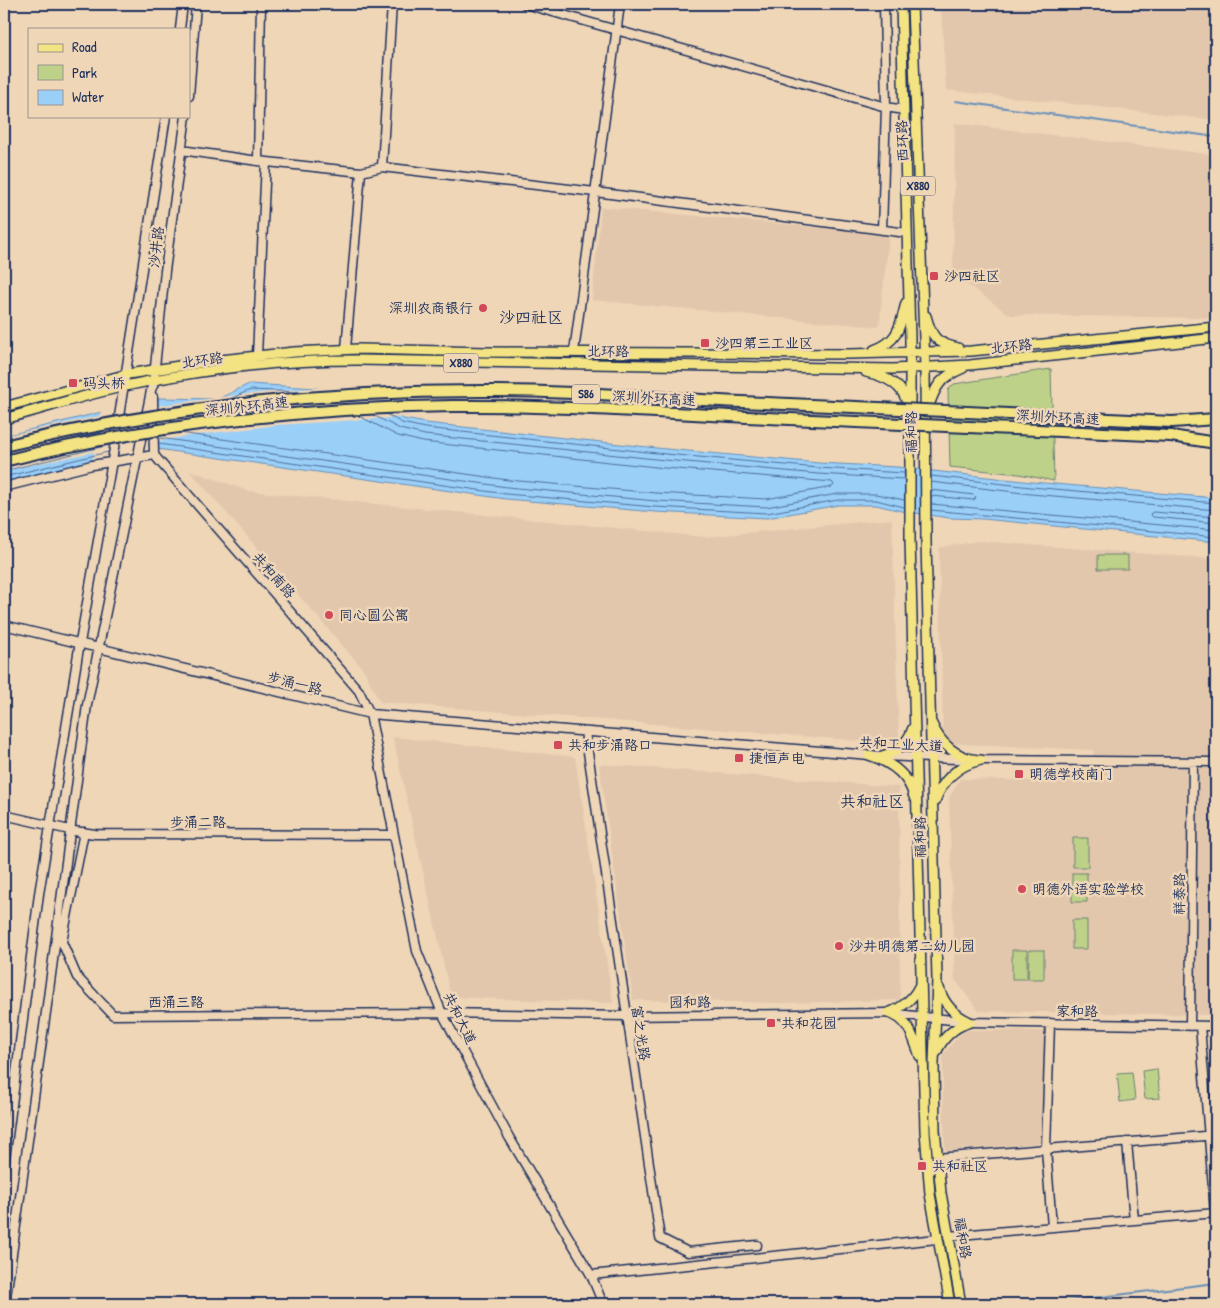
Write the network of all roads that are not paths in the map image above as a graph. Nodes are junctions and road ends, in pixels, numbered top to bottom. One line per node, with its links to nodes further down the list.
1 (183, 4): 10 (street)
2 (196, 4): 12 (street)
3 (261, 4): 18 (street)
4 (392, 4): 20 (street)
5 (525, 4): 11 (street)
6 (620, 4): 11 (street)
7 (884, 4): 13 (street)
8 (901, 4): 14 (main road, 西环路 / X880)
9 (912, 4): 26 (main road, 西环路 / X880)
10 (180, 28)
11 (616, 29): 13 (street); 22 (street)
12 (190, 83)
13 (886, 107): 14 (street); 23 (street)
14 (904, 110): 24 (main road, 西环路 / X880)
15 (166, 118): 41 (street)
16 (186, 118): 17 (street, 沙井路)
17 (181, 150): 18 (street); 39 (street, 沙井路)
18 (258, 161): 19 (street)
19 (266, 162): 21 (street); 35 (street)
20 (382, 167): 21 (street); 22 (street)
21 (361, 172): 29 (street)
22 (595, 192): 23 (street); 31 (street)
23 (882, 230): 24 (street)
24 (907, 233): 25 (main road, 西环路 / X880)
25 (908, 290): 32 (main road, 西环路 / X880); 34 (main road)
26 (922, 302): 30 (main road); 33 (main road, 西环路 / X880)
27 (1216, 327): 30 (main road, 北环路)
28 (1216, 338): 36 (main road, 北环路)
29 (346, 349): 31 (main road, 北环路 / X880); 35 (main road, 北环路 / X880)
30 (971, 351): 33 (main road, 北环路)
31 (574, 352): 34 (main road, 北环路 / X880)
32 (910, 352): 33 (main road, 北环路); 34 (main road, 北环路 / X880); 38 (main road, 福和路)
33 (924, 352): 37 (main road, 西环路 / X880)
34 (866, 353)
35 (257, 355): 39 (main road, 北环路 / X880)
36 (970, 365): 37 (main road, 北环路); 46 (main road)
37 (925, 367): 38 (main road, 北环路 / X880); 46 (main road, 福和路)
38 (910, 368): 40 (main road, 北环路 / X880); 45 (main road, 福和路)
39 (154, 369): 41 (main road, 北环路 / X880); 42 (street, 沙井路)
40 (849, 369): 42 (main road, 北环路 / X880); 45 (main road)
41 (126, 375): 43 (street); 44 (main road, 北环路 / X880)
42 (153, 381): 43 (main road, 北环路 / X880); 55 (street, bridge); 56 (street, bridge)
43 (124, 386): 47 (main road, 北环路 / X880); 58 (street, bridge)
44 (4, 407)
45 (910, 415): 64 (main road, 福和路)
46 (925, 416): 65 (main road, 福和路)
47 (4, 419)
48 (1216, 419): 49 (highway)
49 (1172, 422): 50 (highway, 深圳外环高速 / S86); 54 (highway, 深圳外环高速 / S86, bridge)
50 (1216, 424)
51 (1171, 436): 52 (highway, 深圳外环高速 / S86); 53 (highway); 57 (highway, 深圳外环高速 / S86, bridge)
52 (1216, 439)
53 (1216, 443)
54 (4, 446)
55 (154, 455): 56 (street); 63 (street, 共和南路)
56 (138, 457): 58 (street); 62 (street)
57 (4, 461)
58 (112, 462): 59 (street); 61 (street)
59 (4, 487)
60 (4, 625): 61 (street, 步涌一路)
61 (79, 643): 62 (street, 步涌一路); 77 (street)
62 (98, 648): 63 (street, 步涌一路); 78 (street)
63 (370, 714): 66 (street, 步涌一路); 80 (street, 共和大道)
64 (915, 718): 68 (main road); 69 (main road, 福和路)
65 (931, 718): 70 (main road, 福和路); 71 (main road)
66 (585, 732): 67 (street, 共和工业大道); 85 (street, 富之光路)
67 (869, 755): 68 (street, 共和工业大道); 75 (main road)
68 (882, 756): 69 (street, 共和工业大道)
69 (916, 758): 70 (street, 共和工业大道); 75 (main road, 福和路)
70 (932, 758): 71 (street, 共和工业大道); 74 (main road, 福和路)
71 (981, 760): 72 (street, 共和工业大道); 74 (main road)
72 (1193, 762): 73 (street, 共和工业大道); 90 (street, 祥泰路)
73 (1216, 762)
74 (933, 809): 81 (main road, 福和路)
75 (917, 810): 82 (main road, 福和路)
76 (4, 815): 77 (street, 步涌二路)
77 (50, 826): 78 (street, 步涌二路); 99 (street)
78 (71, 830): 79 (street, 步涌二路); 107 (street)
79 (84, 832): 80 (street, 步涌二路); 83 (street, 西涌三路)
80 (394, 835): 83 (street, 共和大道)
81 (938, 978): 87 (main road, 福和路); 88 (main road)
82 (922, 979): 84 (main road); 86 (main road, 福和路)
83 (442, 1013): 85 (street, 园和路); 106 (street, 共和大道)
84 (888, 1013): 85 (street, 园和路); 86 (street, 园和路); 94 (main road)
85 (626, 1016): 105 (street, 富之光路)
86 (922, 1017): 87 (street, 园和路); 94 (main road, 福和路)
87 (937, 1018): 88 (street, 家和路); 93 (main road, 福和路)
88 (970, 1022): 89 (street, 家和路); 93 (main road)
89 (1050, 1023): 90 (street, 家和路); 97 (street)
90 (1190, 1026): 91 (street, 家和路)
91 (1200, 1026): 92 (street, 家和路); 95 (street)
92 (1216, 1026)
93 (935, 1058): 98 (main road, 福和路)
94 (923, 1063): 104 (main road, 福和路)
95 (1212, 1135): 96 (street); 100 (street)
96 (1127, 1142): 97 (street); 101 (street)
97 (1046, 1149): 98 (street); 102 (street)
98 (937, 1158): 103 (main road, 福和路)
99 (4, 1167)
100 (1216, 1213): 101 (street)
101 (1134, 1220): 102 (street)
102 (1052, 1227): 103 (street)
103 (948, 1236): 110 (main road, 福和路)
104 (938, 1239): 106 (street); 109 (main road, 福和路)
105 (757, 1245)
106 (591, 1275): 108 (street, 共和大道)
107 (5, 1304)
108 (604, 1304)
109 (950, 1304)
110 (961, 1304)

